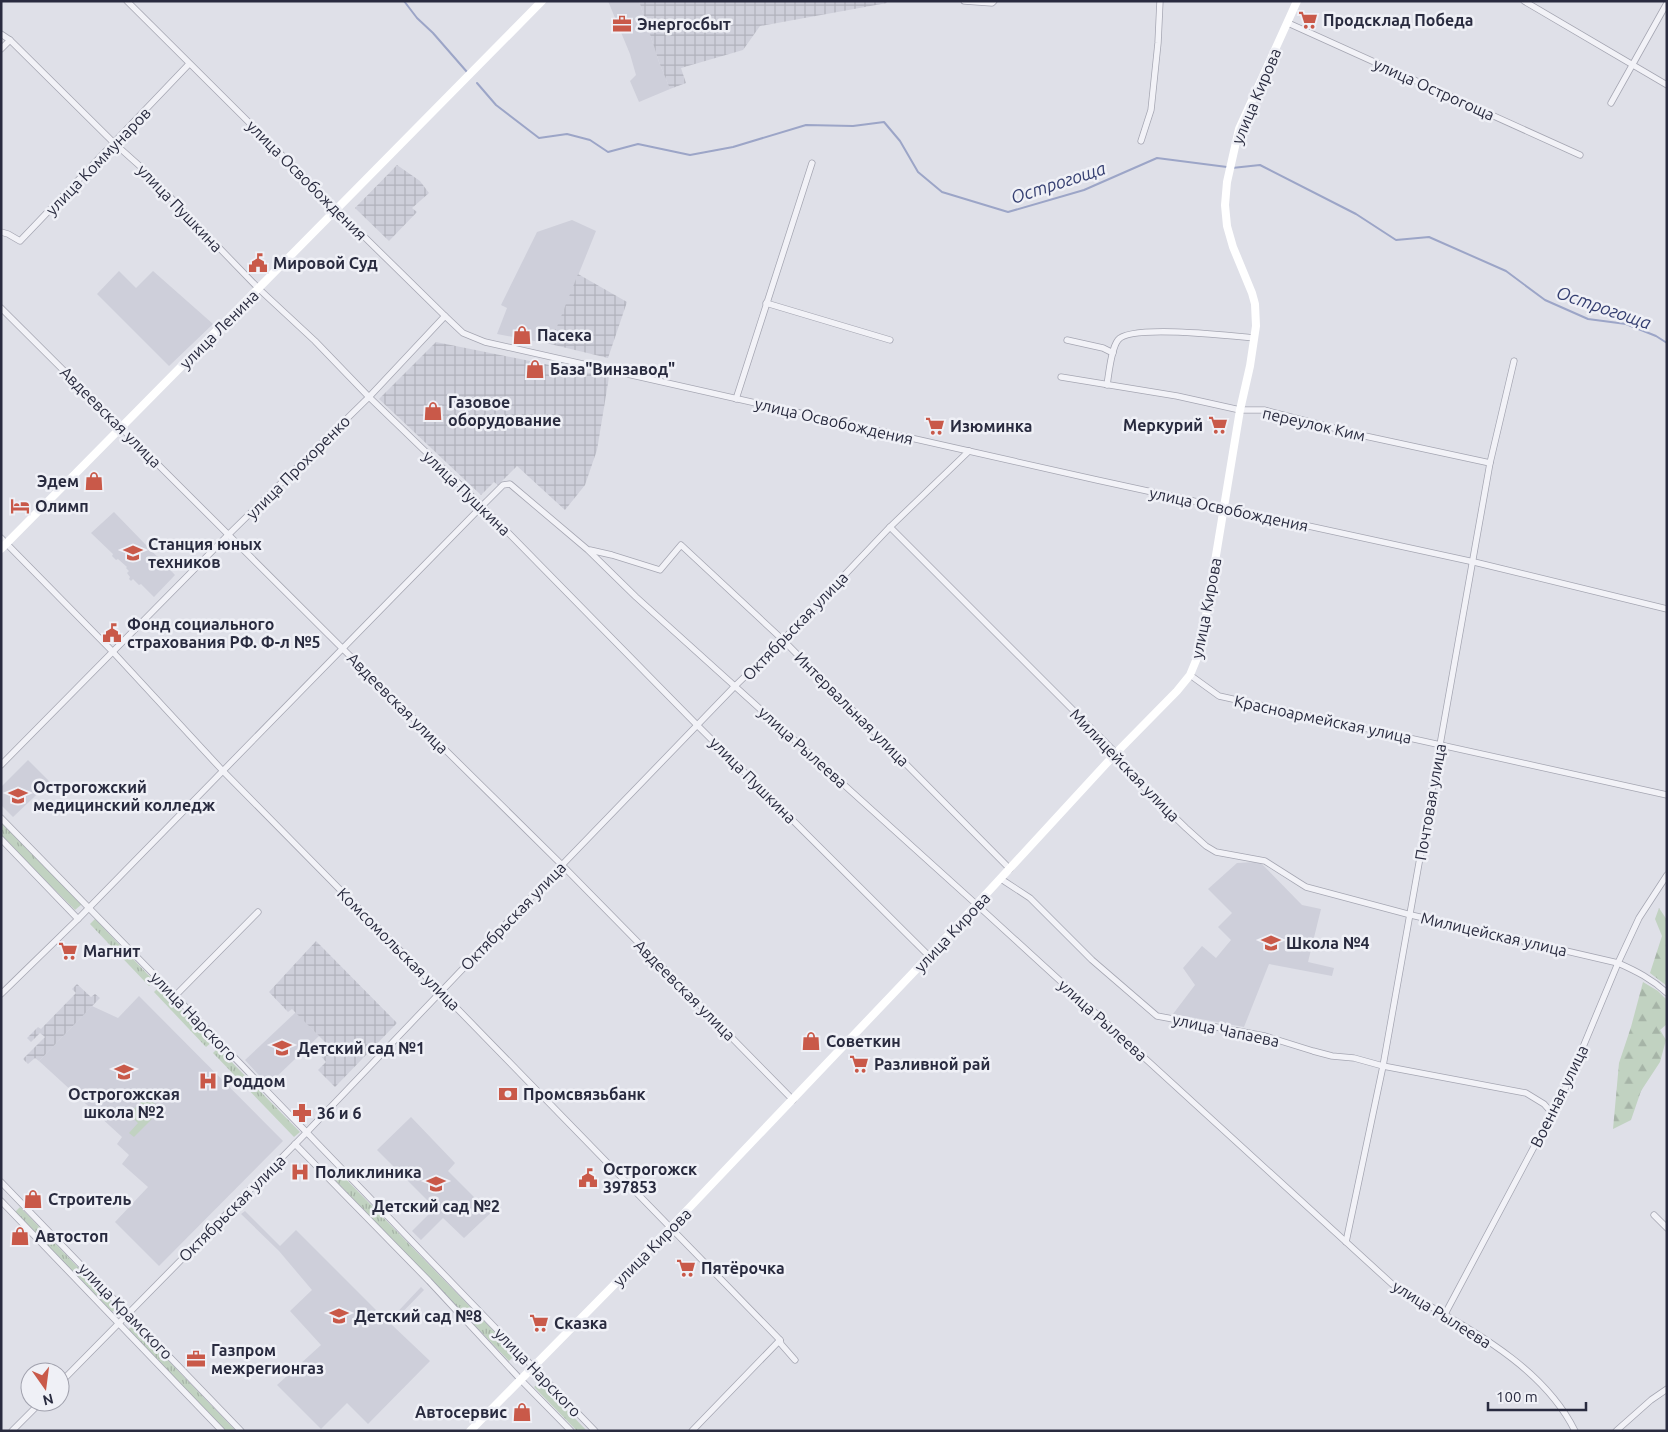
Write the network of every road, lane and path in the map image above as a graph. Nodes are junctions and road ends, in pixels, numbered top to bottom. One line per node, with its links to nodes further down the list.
1 (127, 1): 13 (street, улица Освобождения)
2 (542, 1): 21 (main road, улица Ленина)
3 (964, 1): 4 (street)
4 (994, 1)
5 (1160, 1): 17 (street)
6 (1297, 1): 9 (main road, улица Кирова)
7 (1524, 1): 14 (street)
8 (1667, 3): 14 (street)
9 (1288, 23): 19 (street, улица Острогоща); 27 (main road, улица Кирова)
10 (1, 34): 11 (street, улица Пушкина)
11 (10, 40): 12 (street); 18 (street, улица Пушкина)
12 (1, 49)
13 (189, 64): 18 (street, улица Коммунаров); 21 (street, улица Освобождения)
14 (1632, 66): 15 (street); 16 (street)
15 (1667, 85)
16 (1611, 103)
17 (1141, 142)
18 (114, 143): 22 (street, улица Коммунаров); 23 (street, улица Пушкина)
19 (1580, 155)
20 (812, 162): 24 (street)
21 (336, 210): 23 (main road, улица Ленина); 26 (street, улица Освобождения)
22 (1, 232)
23 (259, 289): 34 (street, улица Пушкина); 37 (main road, улица Ленина)
24 (766, 303): 28 (street); 35 (street)
25 (1, 308): 37 (street, Авдеевская улица)
26 (445, 316): 34 (street, улица Прохоренко); 35 (street, улица Освобождения)
27 (1254, 338): 30 (street); 36 (main road, улица Кирова)
28 (890, 340)
29 (1067, 340): 30 (street)
30 (1113, 353): 33 (street)
31 (1514, 361): 39 (street, Почтовая улица)
32 (1060, 376): 33 (street, переулок Ким)
33 (1107, 384): 36 (street, переулок Ким)
34 (369, 397): 40 (street, улица Пушкина); 43 (street, улица Прохоренко)
35 (736, 399): 38 (street, улица Освобождения)
36 (1240, 410): 39 (street, переулок Ким); 41 (main road, улица Кирова)
37 (121, 427): 43 (street, Авдеевская улица); 44 (main road, улица Ленина)
38 (969, 451): 41 (street, улица Освобождения); 42 (street, Октябрьская улица)
39 (1490, 463): 46 (street, Почтовая улица)
40 (482, 506): 45 (street, Интервальная улица); 50 (street); 54 (street, улица Пушкина)
41 (1224, 508): 46 (street, улица Освобождения); 52 (main road, улица Кирова)
42 (890, 527): 49 (street, Октябрьская улица); 56 (street, Милицейская улица)
43 (228, 535): 50 (street, Авдеевская улица); 51 (street, улица Прохоренко)
44 (3, 543): 51 (street, Комсомольская улица)
45 (588, 550): 47 (street, Интервальная улица); 49 (street, Интервальная улица)
46 (1474, 562): 48 (street, улица Освобождения); 55 (street, Почтовая улица)
47 (636, 597): 53 (street, улица Рылеева)
48 (1667, 609)
49 (783, 640): 53 (street, Октябрьская улица); 63 (street, Интервальная улица)
50 (343, 649): 58 (street); 62 (street, Авдеевская улица)
51 (112, 652): 57 (street, улица Прохоренко); 58 (street, Комсомольская улица)
52 (1190, 675): 55 (street, Красноармейская улица); 56 (main road, улица Кирова)
53 (736, 686): 54 (street, Октябрьская улица); 66 (street, улица Рылеева)
54 (698, 725): 62 (street, Октябрьская улица); 71 (street, улица Пушкина)
55 (1440, 744): 59 (street, Красноармейская улица); 69 (street, Почтовая улица)
56 (1116, 753): 63 (main road, улица Кирова); 69 (street, Милицейская улица)
57 (1, 765)
58 (222, 770): 67 (street); 73 (street, Комсомольская улица)
59 (1667, 795)
60 (1, 818): 67 (street, улица Нарского)
61 (1, 840): 70 (street)
62 (562, 865): 73 (street, Октябрьская улица); 78 (street, Авдеевская улица)
63 (1010, 869): 65 (main road, улица Кирова)
64 (1667, 875): 72 (street, Военная улица)
65 (1001, 879): 66 (main road, улица Кирова); 77 (street, улица Чапаева)
66 (976, 904): 71 (main road, улица Кирова); 88 (street, улица Рылеева)
67 (89, 908): 70 (street); 76 (street, улица Нарского)
68 (258, 912): 76 (street)
69 (1411, 915): 72 (street, Милицейская улица); 77 (street, Почтовая улица)
70 (78, 919): 75 (street)
71 (930, 956): 78 (main road, улица Кирова)
72 (1618, 963): 74 (street, Милицейская улица); 79 (street, Военная улица)
73 (441, 992): 80 (street, Октябрьская улица); 86 (street, Комсомольская улица)
74 (1667, 992)
75 (1, 994)
76 (175, 996): 80 (street, улица Нарского)
77 (1383, 1066): 79 (street, улица Чапаева); 88 (street, Почтовая улица)
78 (793, 1100): 86 (main road, улица Кирова)
79 (1552, 1113): 90 (street, Военная улица)
80 (306, 1133): 81 (street, Октябрьская улица); 94 (street, улица Нарского)
81 (296, 1144): 89 (street, Октябрьская улица); 96 (street, улица Нарского)
82 (1, 1182): 83 (street, улица Крамского)
83 (10, 1191): 84 (street, улица Крамского); 89 (street, улица Крамского)
84 (1, 1201): 91 (street, улица Крамского)
85 (1654, 1215): 87 (street)
86 (671, 1227): 92 (street, Комсомольская улица); 94 (main road, улица Кирова)
87 (1667, 1228)
88 (1346, 1242): 90 (street, улица Рылеева)
89 (128, 1314): 91 (street, Октябрьская улица); 101 (street, улица Крамского)
90 (1445, 1314): 106 (street, улица Рылеева)
91 (118, 1324): 95 (street, Октябрьская улица); 100 (street, улица Крамского)
92 (780, 1340): 93 (street, Комсомольская улица); 105 (street)
93 (795, 1360)
94 (533, 1366): 96 (main road, улица Кирова); 104 (street, улица Нарского)
95 (70, 1374)
96 (520, 1379): 102 (main road, улица Кирова); 103 (street, улица Нарского)
97 (1667, 1389): 107 (street)
98 (31, 1412): 99 (street)
99 (12, 1431)
100 (222, 1431)
101 (241, 1431)
102 (470, 1431)
103 (571, 1431)
104 (595, 1431)
105 (692, 1431)
106 (1575, 1431)
107 (1616, 1431)

